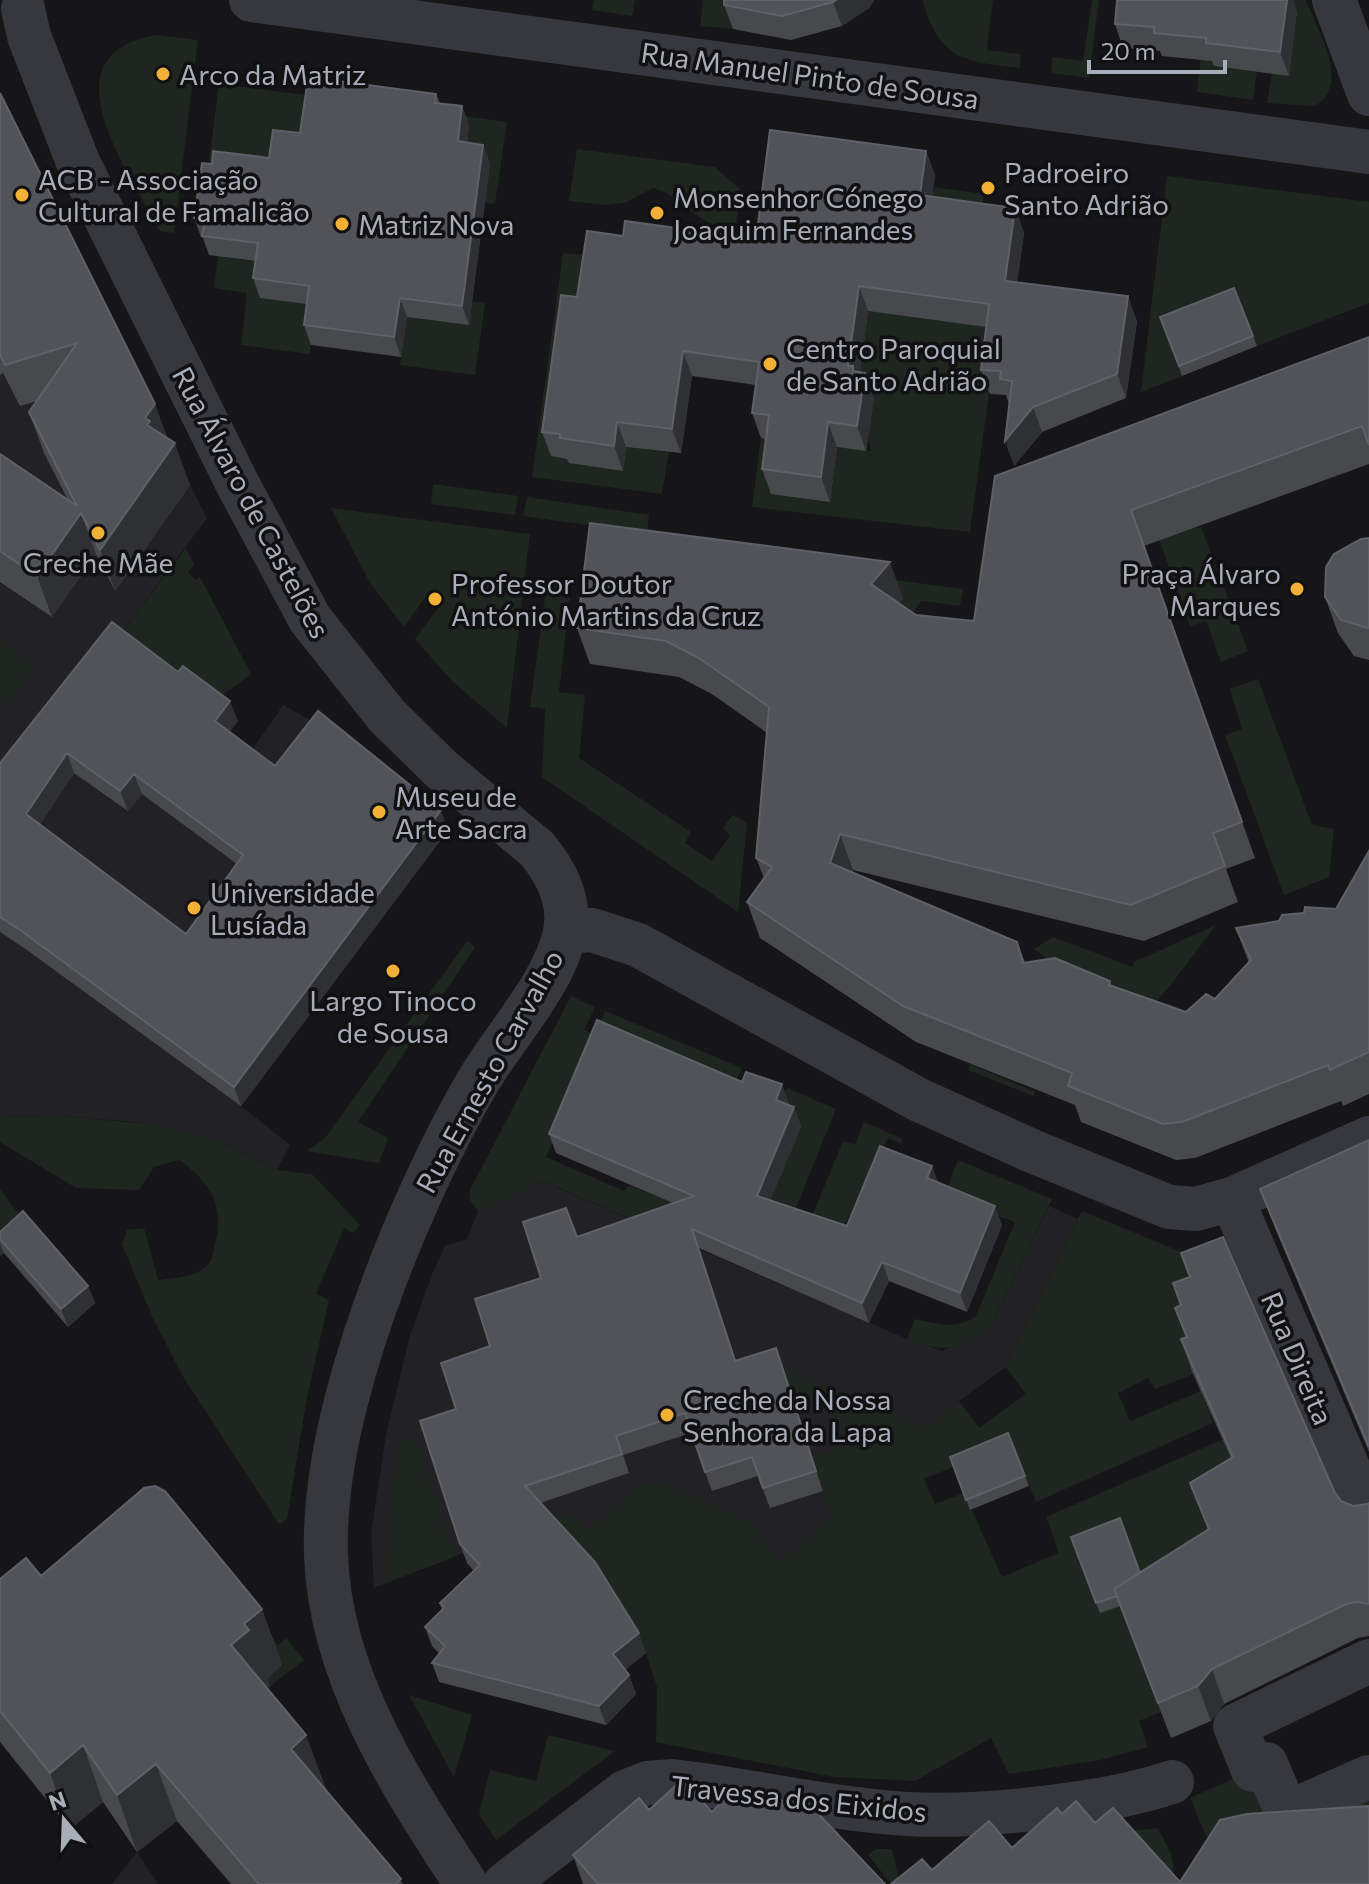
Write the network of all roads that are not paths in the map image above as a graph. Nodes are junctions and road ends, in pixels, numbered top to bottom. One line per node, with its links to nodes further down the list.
1 (251, 0): 5 (street, Rua Manuel Pinto de Sousa)
2 (1334, 0): 4 (street)
3 (21, 5): 6 (street, Rua Álvaro de Castelões)
4 (1369, 94)
5 (1369, 152)
6 (565, 932): 8 (street); 13 (street, Rua Ernesto Carvalho)
7 (1369, 1138): 8 (street)
8 (1232, 1199): 9 (street, Rua Direita)
9 (1369, 1516)
10 (1369, 1661): 11 (street)
11 (1369, 1777)
12 (1172, 1782): 14 (street, Travessa dos Eixidos)
13 (466, 1884)
14 (505, 1884)

